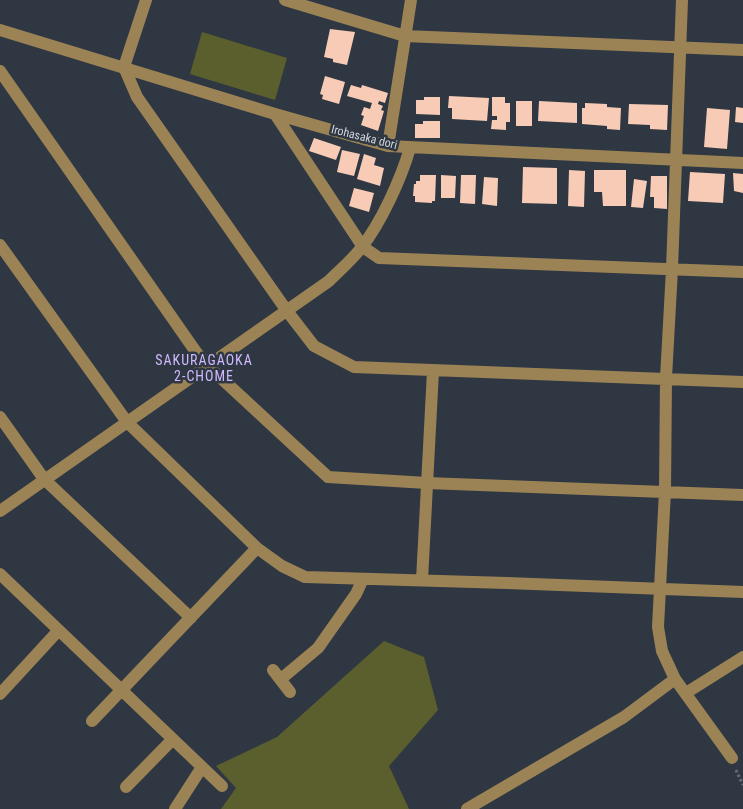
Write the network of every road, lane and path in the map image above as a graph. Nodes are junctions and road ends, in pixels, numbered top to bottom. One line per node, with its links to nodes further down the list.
1 (146, 0): 9 (street)
2 (285, 0): 6 (street)
3 (411, 0): 6 (street)
4 (682, 0): 7 (street)
5 (0, 30): 9 (street, Irohasaka dori)
6 (405, 36): 7 (street); 12 (street)
7 (681, 47): 8 (street); 14 (street)
8 (743, 50)
9 (124, 68): 11 (street, Irohasaka dori); 20 (street)
10 (0, 71): 21 (street)
11 (275, 114): 12 (street, Irohasaka dori); 17 (street)
12 (388, 146): 13 (street, Irohasaka dori)
13 (410, 148): 14 (street, Irohasaka dori); 17 (street)
14 (676, 160): 15 (street, Irohasaka dori); 18 (street)
15 (743, 162)
16 (0, 245): 26 (street)
17 (363, 247): 18 (street); 20 (street)
18 (672, 269): 19 (street); 23 (street)
19 (743, 272)
20 (287, 311): 21 (street); 22 (street)
21 (208, 366): 26 (street); 28 (street)
22 (433, 371): 23 (street); 28 (street)
23 (666, 378): 24 (street); 29 (street)
24 (743, 382)
25 (0, 416): 27 (street)
26 (127, 422): 27 (street); 32 (street)
27 (44, 479): 31 (street); 38 (street)
28 (427, 483): 29 (street); 35 (street)
29 (665, 491): 30 (street); 36 (street)
30 (743, 495)
31 (0, 511)
32 (257, 548): 34 (street); 38 (street)
33 (0, 574): 39 (street)
34 (363, 578): 35 (street); 43 (street)
35 (422, 580): 36 (street)
36 (659, 589): 37 (street); 41 (street)
37 (743, 592)
38 (191, 618): 42 (street)
39 (58, 631): 42 (street); 45 (street)
40 (743, 657): 44 (street)
41 (676, 679): 44 (street); 55 (street)
42 (122, 690): 46 (street); 47 (street)
43 (290, 692)
44 (686, 693): 48 (street)
45 (0, 694)
46 (92, 722)
47 (173, 739): 49 (street); 53 (street)
48 (732, 758)
49 (202, 766): 52 (street); 54 (street)
50 (738, 778): 51 (path)
51 (743, 785)
52 (222, 786)
53 (126, 787)
54 (175, 809)
55 (467, 809)

